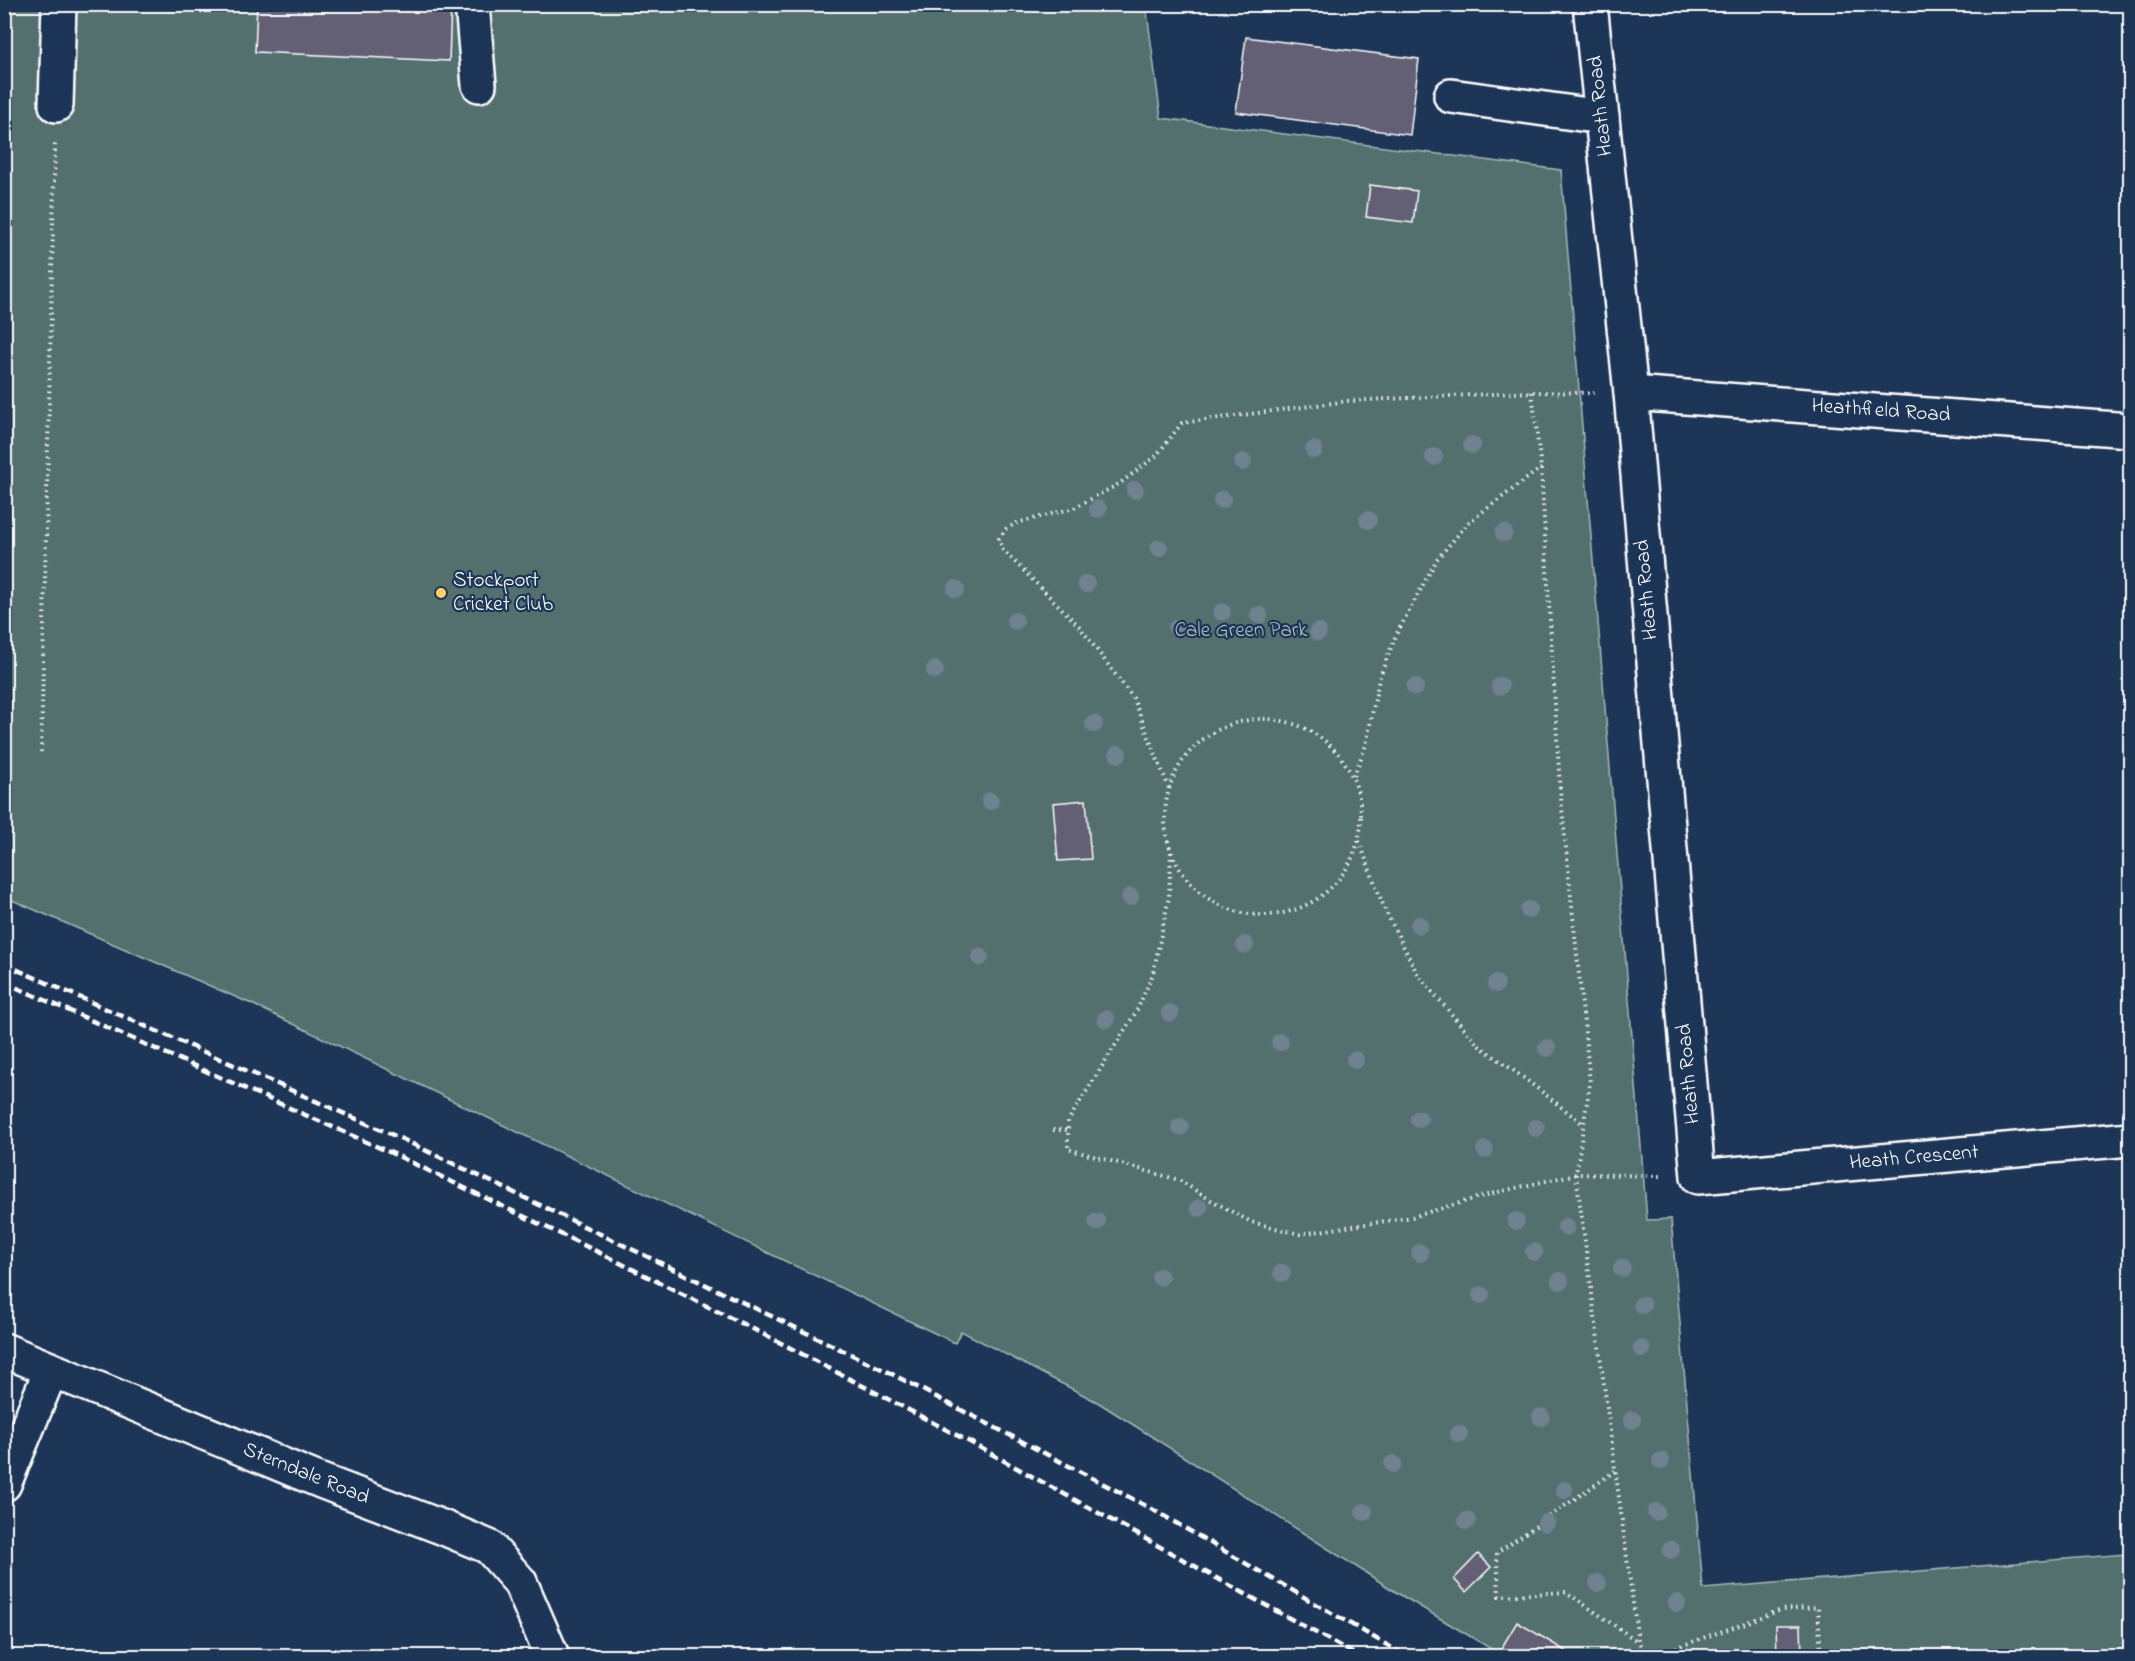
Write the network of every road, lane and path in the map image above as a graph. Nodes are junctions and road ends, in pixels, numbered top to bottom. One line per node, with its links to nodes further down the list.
1 (59, 4): 6 (street)
2 (472, 4): 4 (street)
3 (1590, 4): 7 (street, Heath Road)
4 (479, 85)
5 (1451, 96): 7 (street)
6 (56, 105): 12 (path)
7 (1602, 117): 9 (street, Heath Road)
8 (1532, 392): 9 (path); 11 (path); 14 (path)
9 (1630, 393): 10 (street, Heathfield Road); 22 (street, Heath Road)
10 (2130, 430)
11 (1541, 468): 13 (path); 17 (path)
12 (41, 752)
13 (1353, 777): 14 (path); 15 (path)
14 (1169, 788): 16 (path)
15 (1359, 841): 16 (path); 17 (path)
16 (1171, 852): 19 (path)
17 (1584, 1125): 21 (path)
18 (1053, 1130): 19 (path)
19 (1068, 1130): 21 (path)
20 (2130, 1139): 22 (street, Heath Crescent)
21 (1576, 1174): 22 (path); 25 (path)
22 (1698, 1176)
23 (4, 1350): 24 (street, Sterndale Road)
24 (51, 1370): 26 (street); 28 (street, Sterndale Road)
25 (1615, 1471): 27 (path); 27 (path)
26 (4, 1484)
27 (1638, 1641): 29 (path)
28 (552, 1656)
29 (1647, 1656)
30 (1653, 1656): 31 (path)
31 (1821, 1656)

